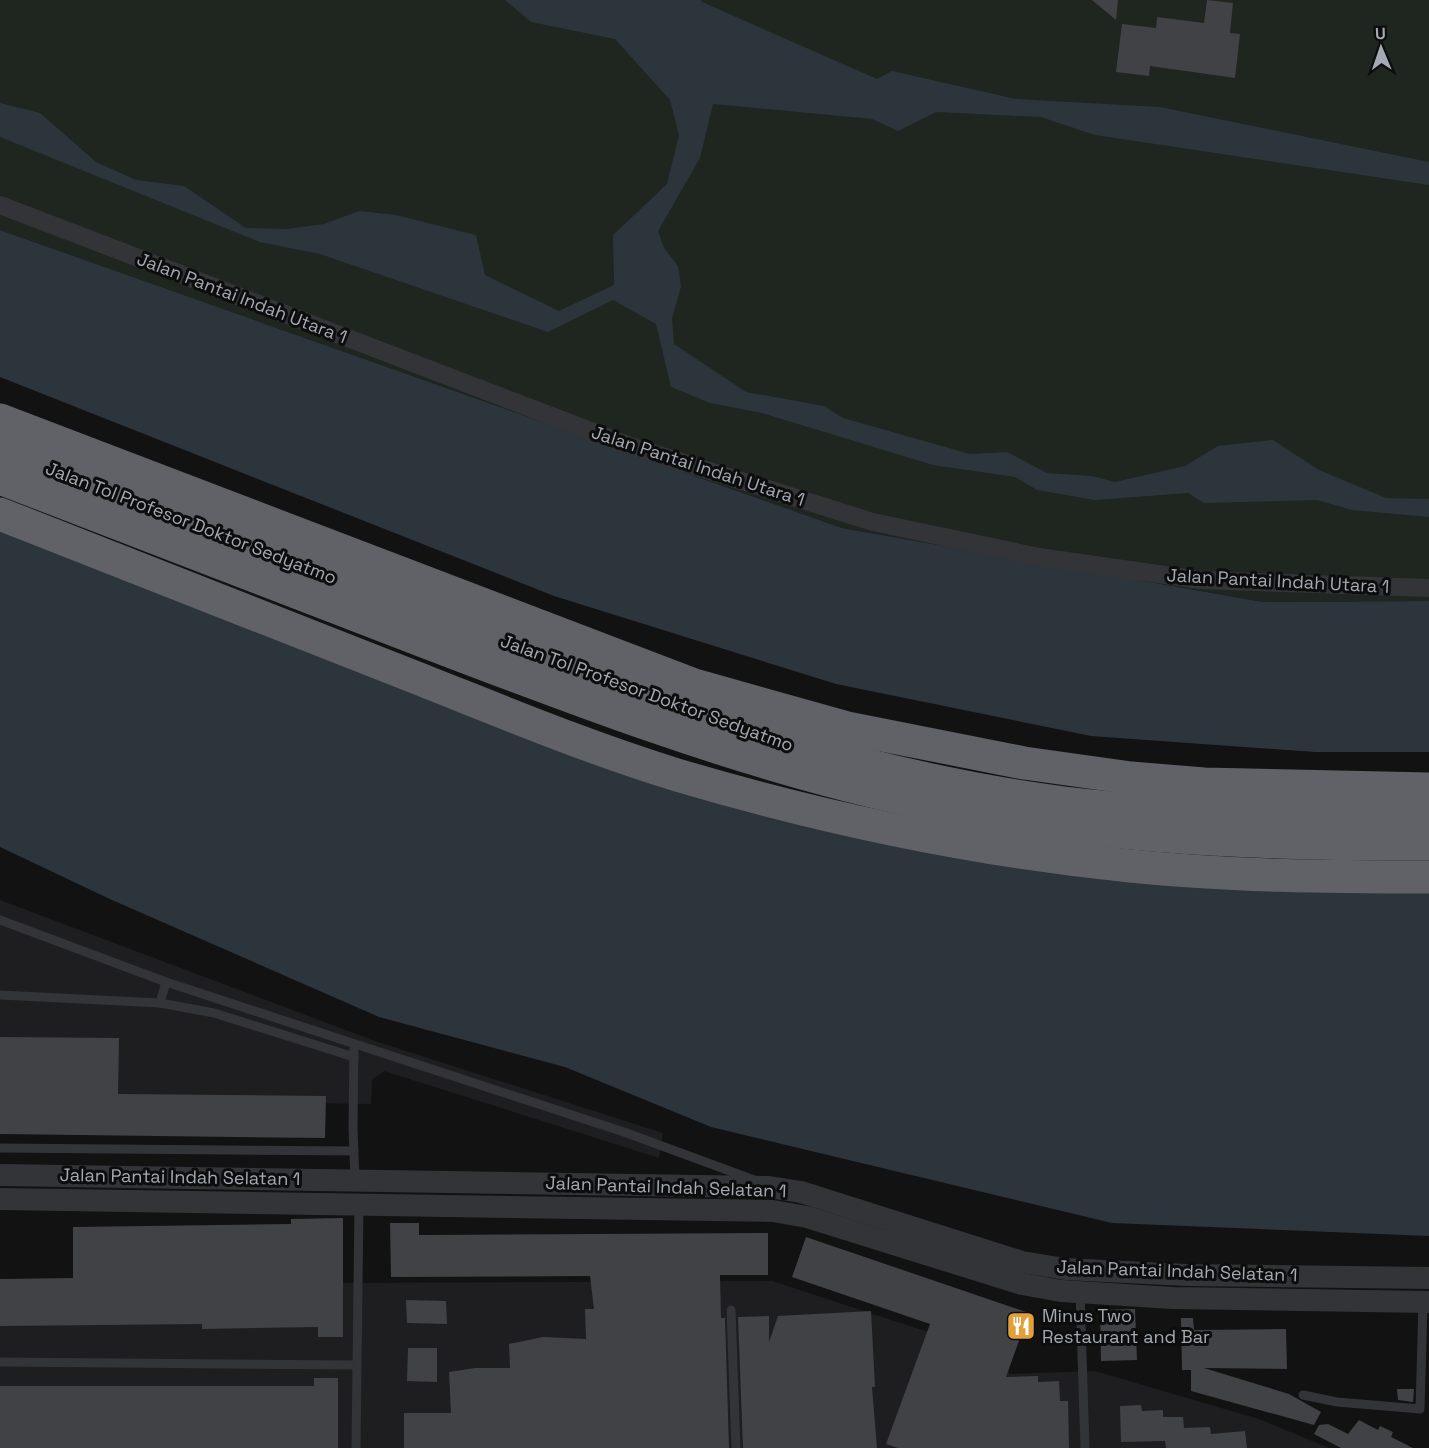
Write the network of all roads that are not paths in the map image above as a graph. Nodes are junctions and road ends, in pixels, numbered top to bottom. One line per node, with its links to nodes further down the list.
1 (0, 205): 6 (street, Jalan Pantai Indah Utara 1)
2 (0, 420): 7 (highway, Jalan Tol Profesor Doktor Sedyatmo)
3 (0, 450): 8 (highway, Jalan Tol Profesor Doktor Sedyatmo)
4 (0, 478): 9 (highway, Jalan Tol Profesor Doktor Sedyatmo)
5 (0, 514): 10 (highway)
6 (1429, 588)
7 (1429, 789)
8 (1429, 818)
9 (1429, 844)
10 (1429, 877)
11 (0, 920): 12 (lane)
12 (166, 982): 14 (lane); 15 (lane)
13 (0, 994): 14 (lane)
14 (160, 1003): 16 (lane)
15 (354, 1044): 16 (lane); 20 (lane)
16 (354, 1057): 18 (lane)
17 (0, 1148): 18 (lane)
18 (354, 1152): 21 (lane)
19 (0, 1174): 21 (street, Jalan Pantai Indah Selatan 1)
20 (761, 1187): 21 (street, Jalan Pantai Indah Selatan 1); 24 (street, Jalan Pantai Indah Selatan 1)
21 (357, 1192): 22 (street, Jalan Pantai Indah Selatan 1); 24 (street, Jalan Pantai Indah Selatan 1); 28 (lane)
22 (0, 1199)
23 (1429, 1278): 24 (street, Jalan Pantai Indah Selatan 1)
24 (1082, 1281): 25 (street, Jalan Pantai Indah Selatan 1); 32 (lane)
25 (1426, 1302): 29 (lane)
26 (731, 1310): 31 (lane)
27 (0, 1362): 28 (lane)
28 (357, 1365): 30 (lane)
29 (1303, 1395)
30 (356, 1448)
31 (736, 1448)
32 (1085, 1448)

